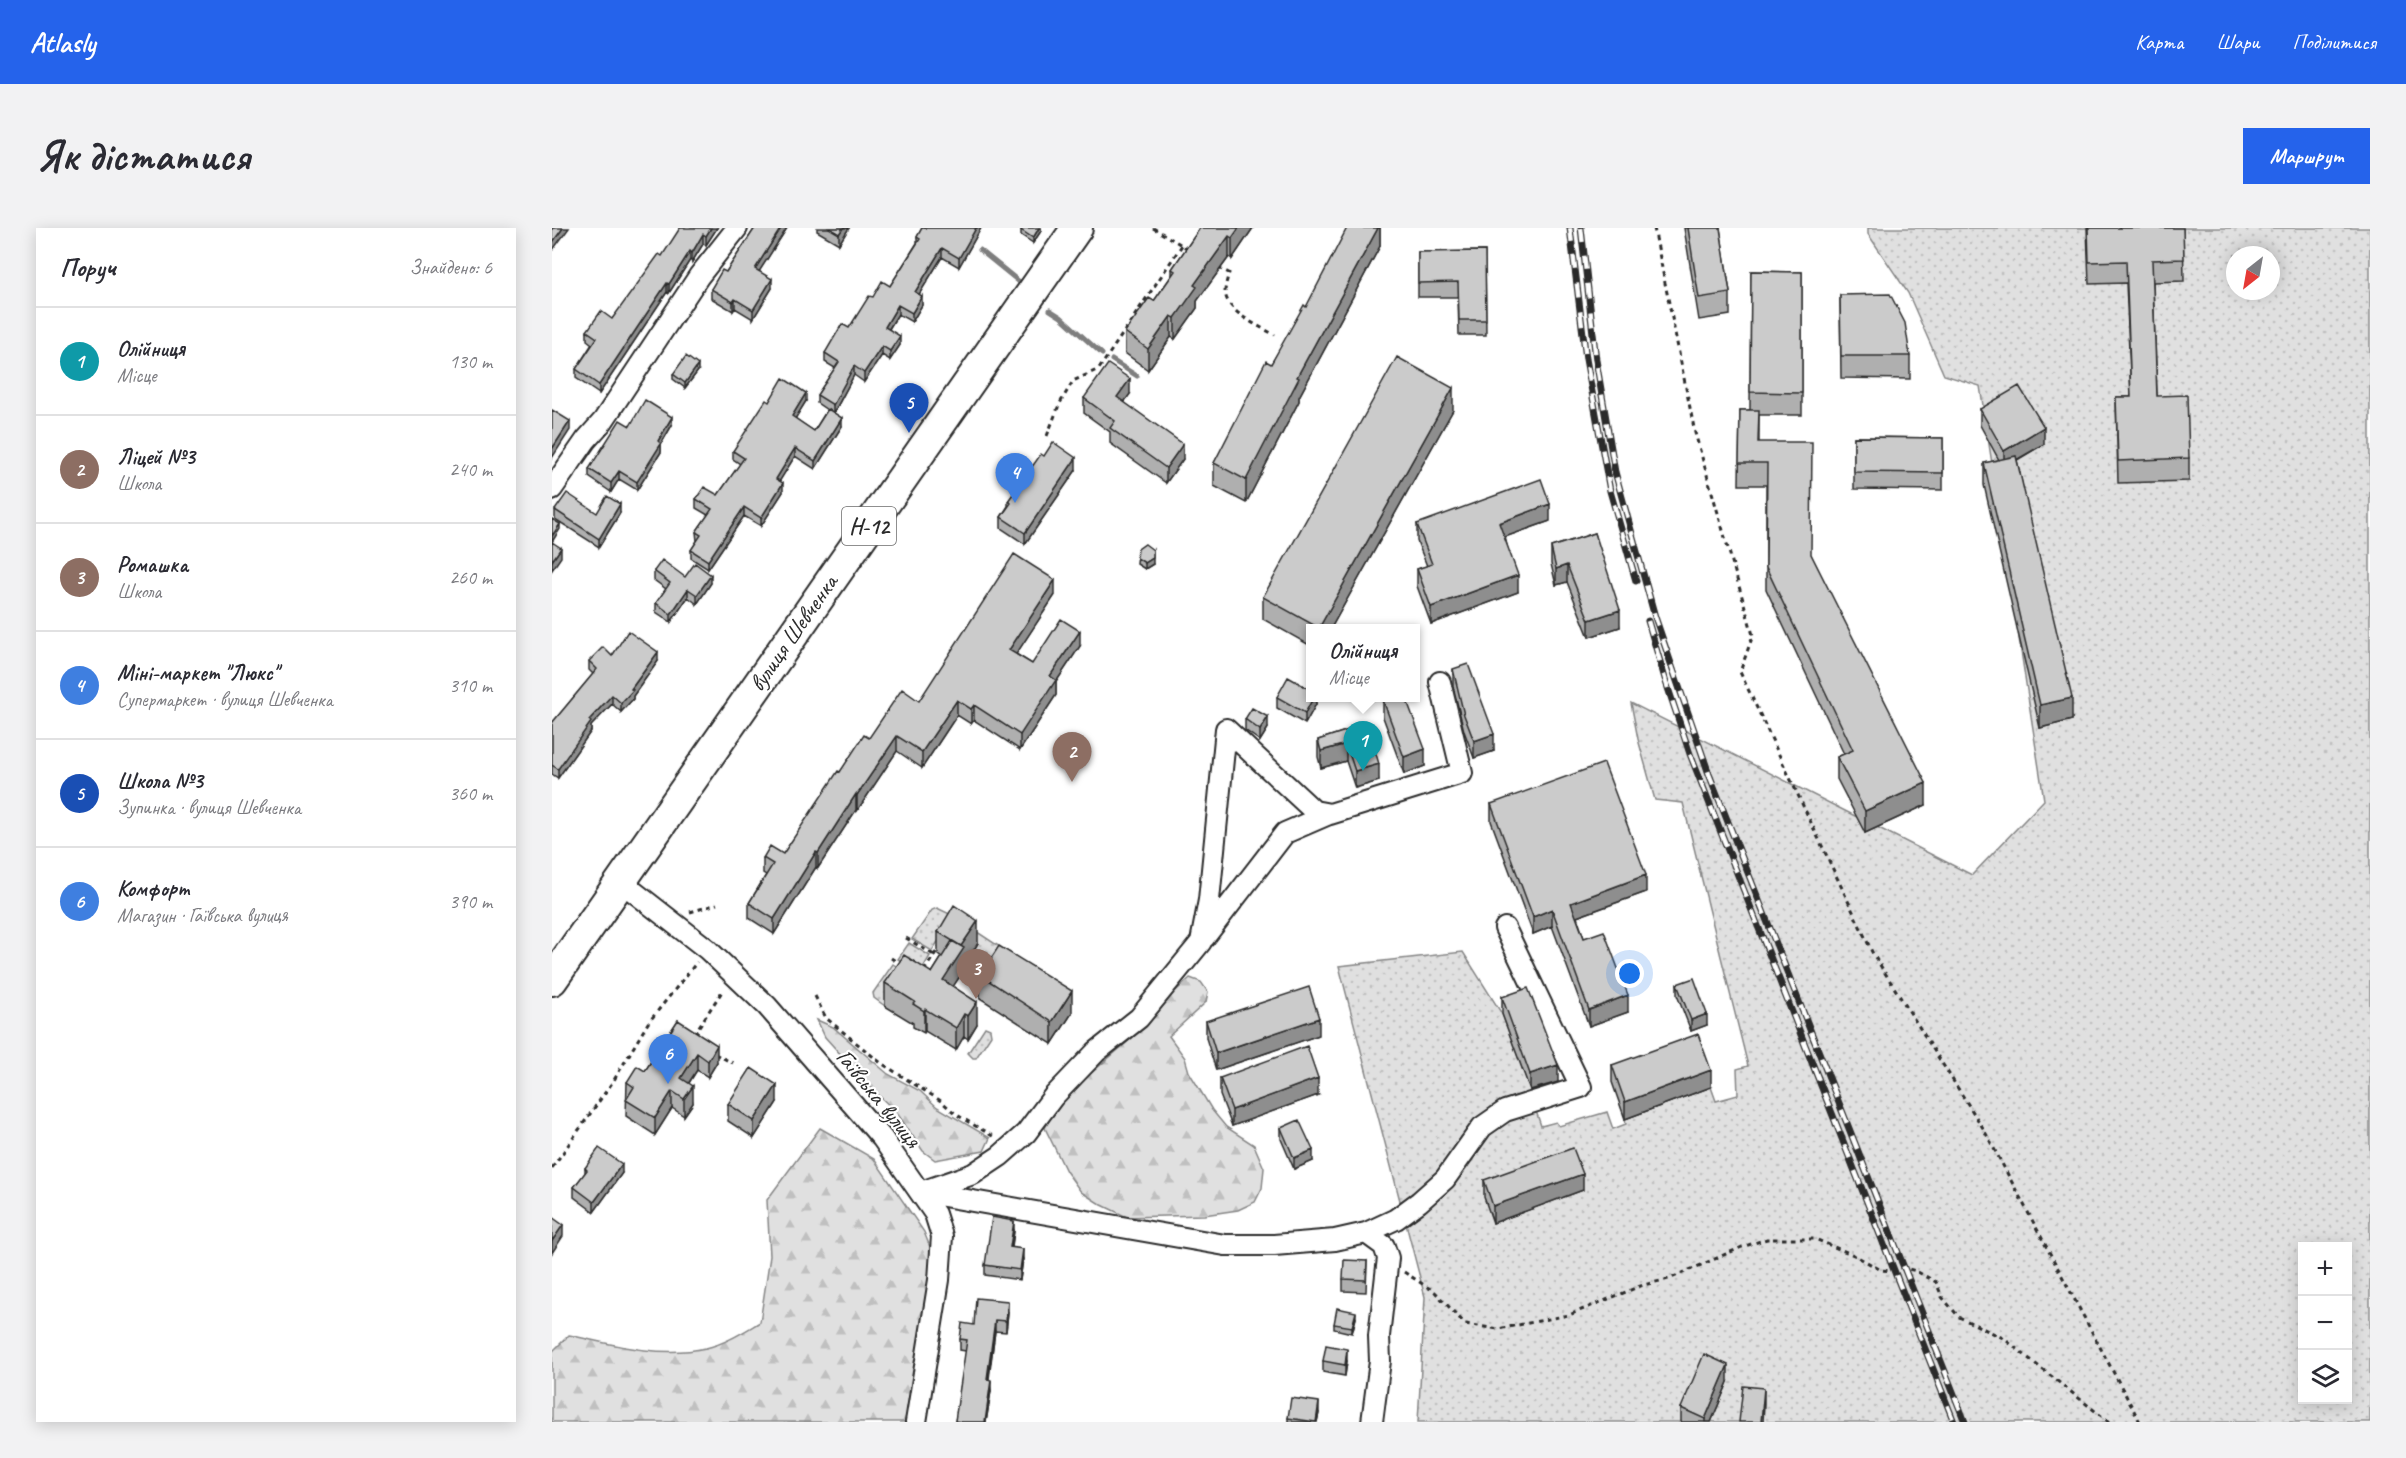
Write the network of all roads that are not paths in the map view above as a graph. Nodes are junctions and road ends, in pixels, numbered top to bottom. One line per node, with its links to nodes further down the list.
1 (737, 228): 3 (street)
2 (1077, 228): 6 (main road, вулиця Шевченка / Н-12)
3 (552, 489)
4 (1440, 682): 5 (street)
5 (1330, 814): 8 (street); 8 (street)
6 (620, 881): 9 (main road, вулиця Шевченка / Н-12); 10 (street, Гаївська вулиця)
7 (1505, 928): 11 (street)
8 (1201, 942): 10 (street)
9 (552, 980)
10 (921, 1192): 11 (street); 12 (street, Гаївська вулиця)
11 (1366, 1233): 13 (street)
12 (916, 1422)
13 (1371, 1422)

